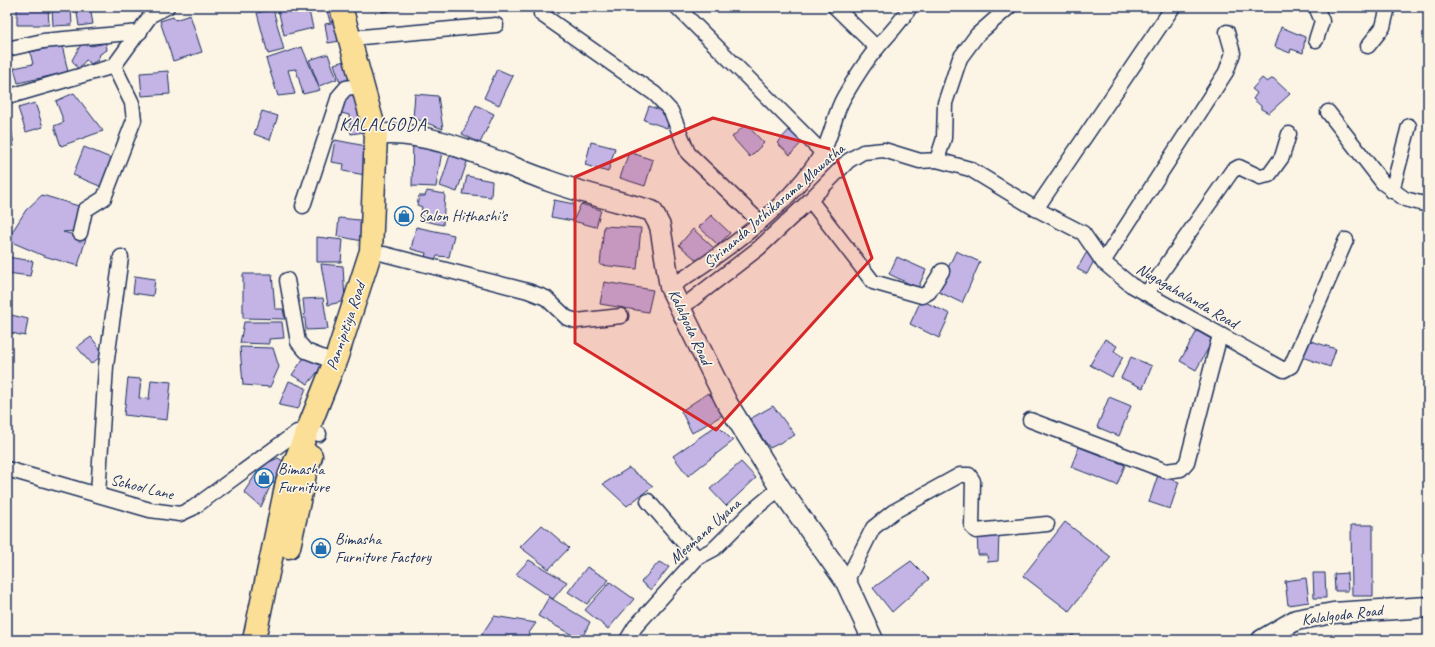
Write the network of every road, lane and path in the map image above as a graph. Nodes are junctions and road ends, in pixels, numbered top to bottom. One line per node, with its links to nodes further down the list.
1 (168, 7): 13 (street)
2 (341, 7): 21 (main road, Pannipitiya Road)
3 (354, 7): 15 (main road, Pannipitiya Road)
4 (545, 7): 34 (street)
5 (677, 7): 27 (street)
6 (835, 7): 18 (street)
7 (910, 7): 18 (street)
8 (1009, 7): 28 (street)
9 (1173, 7): 33 (street)
10 (1316, 7): 16 (street)
11 (1388, 7): 17 (street)
12 (496, 25): 15 (street)
13 (140, 32): 19 (street); 20 (street)
14 (1227, 32): 39 (street)
15 (362, 37): 25 (main road, Pannipitiya Road)
16 (1316, 40)
17 (1368, 46)
18 (877, 48): 27 (street)
19 (7, 49)
20 (114, 66): 22 (street); 35 (street)
21 (364, 85): 25 (main road, Pannipitiya Road); 32 (street)
22 (7, 97)
23 (1328, 112): 29 (street)
24 (1409, 126): 29 (street)
25 (383, 134): 37 (main road, Pannipitiya Road); 42 (street, Kalalgoda Road); 47 (main road, Pannipitiya Road)
26 (1289, 134): 43 (street)
27 (822, 152): 34 (street)
28 (937, 160): 30 (street, Sirinanda Jothikarama Mawatha); 33 (street, Nugagahalanda Road)
29 (1392, 191): 31 (street)
30 (810, 200): 40 (street); 44 (street, Sirinanda Jothikarama Mawatha)
31 (1428, 205)
32 (303, 206)
33 (1036, 209): 39 (street, Nugagahalanda Road)
34 (760, 222): 42 (street)
35 (80, 233)
36 (1346, 240): 46 (street, Nugagahalanda Road)
37 (384, 254): 45 (street); 49 (main road, Pannipitiya Road)
38 (122, 257): 52 (street)
39 (1103, 262): 43 (street, Nugagahalanda Road)
40 (942, 271)
41 (287, 280): 47 (street)
42 (670, 286): 44 (street, Kalalgoda Road)
43 (1147, 294): 46 (street, Nugagahalanda Road)
44 (680, 309): 51 (street, Kalalgoda Road)
45 (621, 316)
46 (1220, 335): 48 (street)
47 (336, 359): 49 (main road, Pannipitiya Road)
48 (1030, 420)
49 (313, 432): 52 (street, School Lane); 58 (main road, Pannipitiya Road); 59 (main road, Pannipitiya Road)
50 (7, 469): 52 (street, School Lane)
51 (780, 488): 55 (street, Meemana Uyana); 56 (street, Kalalgoda Road)
52 (98, 494)
53 (648, 501): 55 (street)
54 (1047, 524): 56 (street)
55 (697, 558): 60 (street, Meemana Uyana)
56 (846, 582): 61 (street, Kalalgoda Road)
57 (1428, 607): 62 (street, Kalalgoda Road)
58 (254, 640)
59 (269, 640)
60 (627, 640)
61 (872, 640)
62 (1262, 640)

